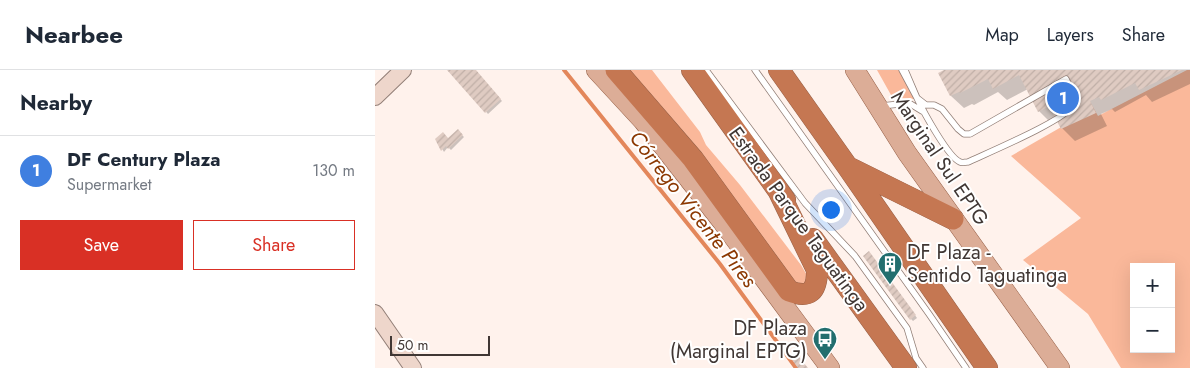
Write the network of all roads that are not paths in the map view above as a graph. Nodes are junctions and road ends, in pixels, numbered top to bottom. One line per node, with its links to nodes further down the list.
1 (403, 70): 10 (street)
2 (596, 70): 19 (main road)
3 (616, 70): 15 (highway)
4 (691, 70): 15 (highway, Estrada Parque Taguatinga)
5 (706, 70): 21 (lane)
6 (755, 70): 22 (lane)
7 (779, 70): 14 (highway)
8 (855, 70): 12 (main road, Marginal Sul EPTG)
9 (903, 70): 11 (lane)
10 (375, 96)
11 (917, 98): 13 (lane); 13 (lane)
12 (876, 106): 13 (lane); 16 (main road, Marginal Sul EPTG)
13 (923, 112)
14 (847, 166): 16 (highway); 23 (highway)
15 (777, 188): 20 (highway, Estrada Parque Taguatinga)
16 (953, 218): 24 (main road, Marginal Sul EPTG)
17 (375, 313): 18 (street)
18 (413, 368)
19 (830, 368)
20 (906, 368)
21 (923, 368)
22 (966, 368)
23 (987, 368)
24 (1061, 368)

